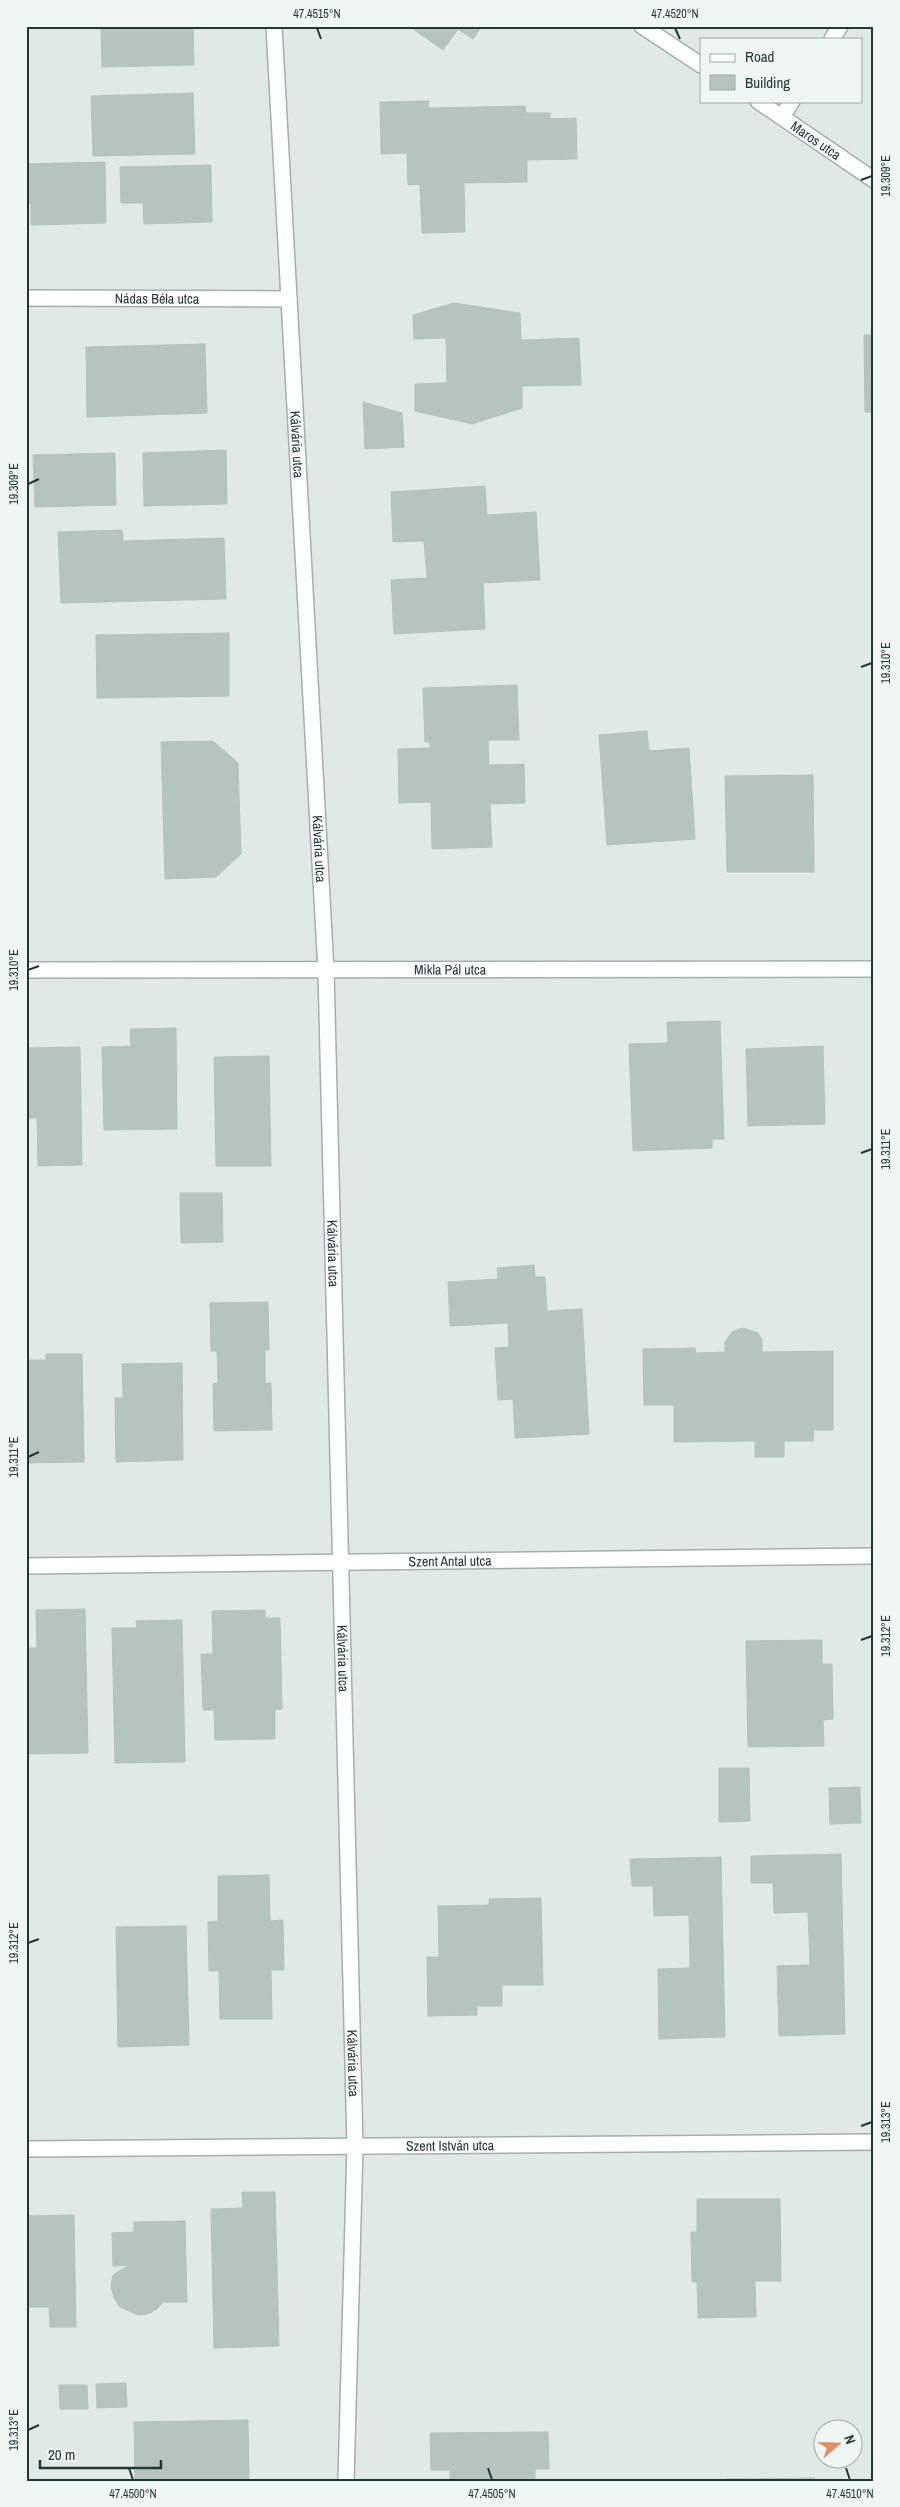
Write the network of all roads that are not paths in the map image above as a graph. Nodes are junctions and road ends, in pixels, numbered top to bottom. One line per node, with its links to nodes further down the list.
1 (274, 26): 11 (street, Kálvária utca)
2 (642, 26): 5 (street)
3 (840, 26): 4 (street)
4 (833, 38)
5 (700, 64)
6 (760, 102): 8 (street, Maros utca)
7 (791, 102): 8 (street)
8 (782, 117): 9 (street, Maros utca)
9 (874, 180)
10 (26, 298): 11 (street, Nádas Béla utca)
11 (289, 299): 14 (street, Kálvária utca)
12 (874, 969): 14 (street, Mikla Pál utca)
13 (26, 970): 14 (street, Mikla Pál utca)
14 (326, 971): 16 (street, Kálvária utca)
15 (874, 1556): 16 (street, Szent Antal utca)
16 (340, 1563): 17 (street, Szent Antal utca); 19 (street, Kálvária utca)
17 (26, 1566)
18 (874, 2142): 19 (street, Szent István utca)
19 (355, 2146): 20 (street, Szent István utca); 21 (street, Kálvária utca)
20 (26, 2149)
21 (346, 2481)

